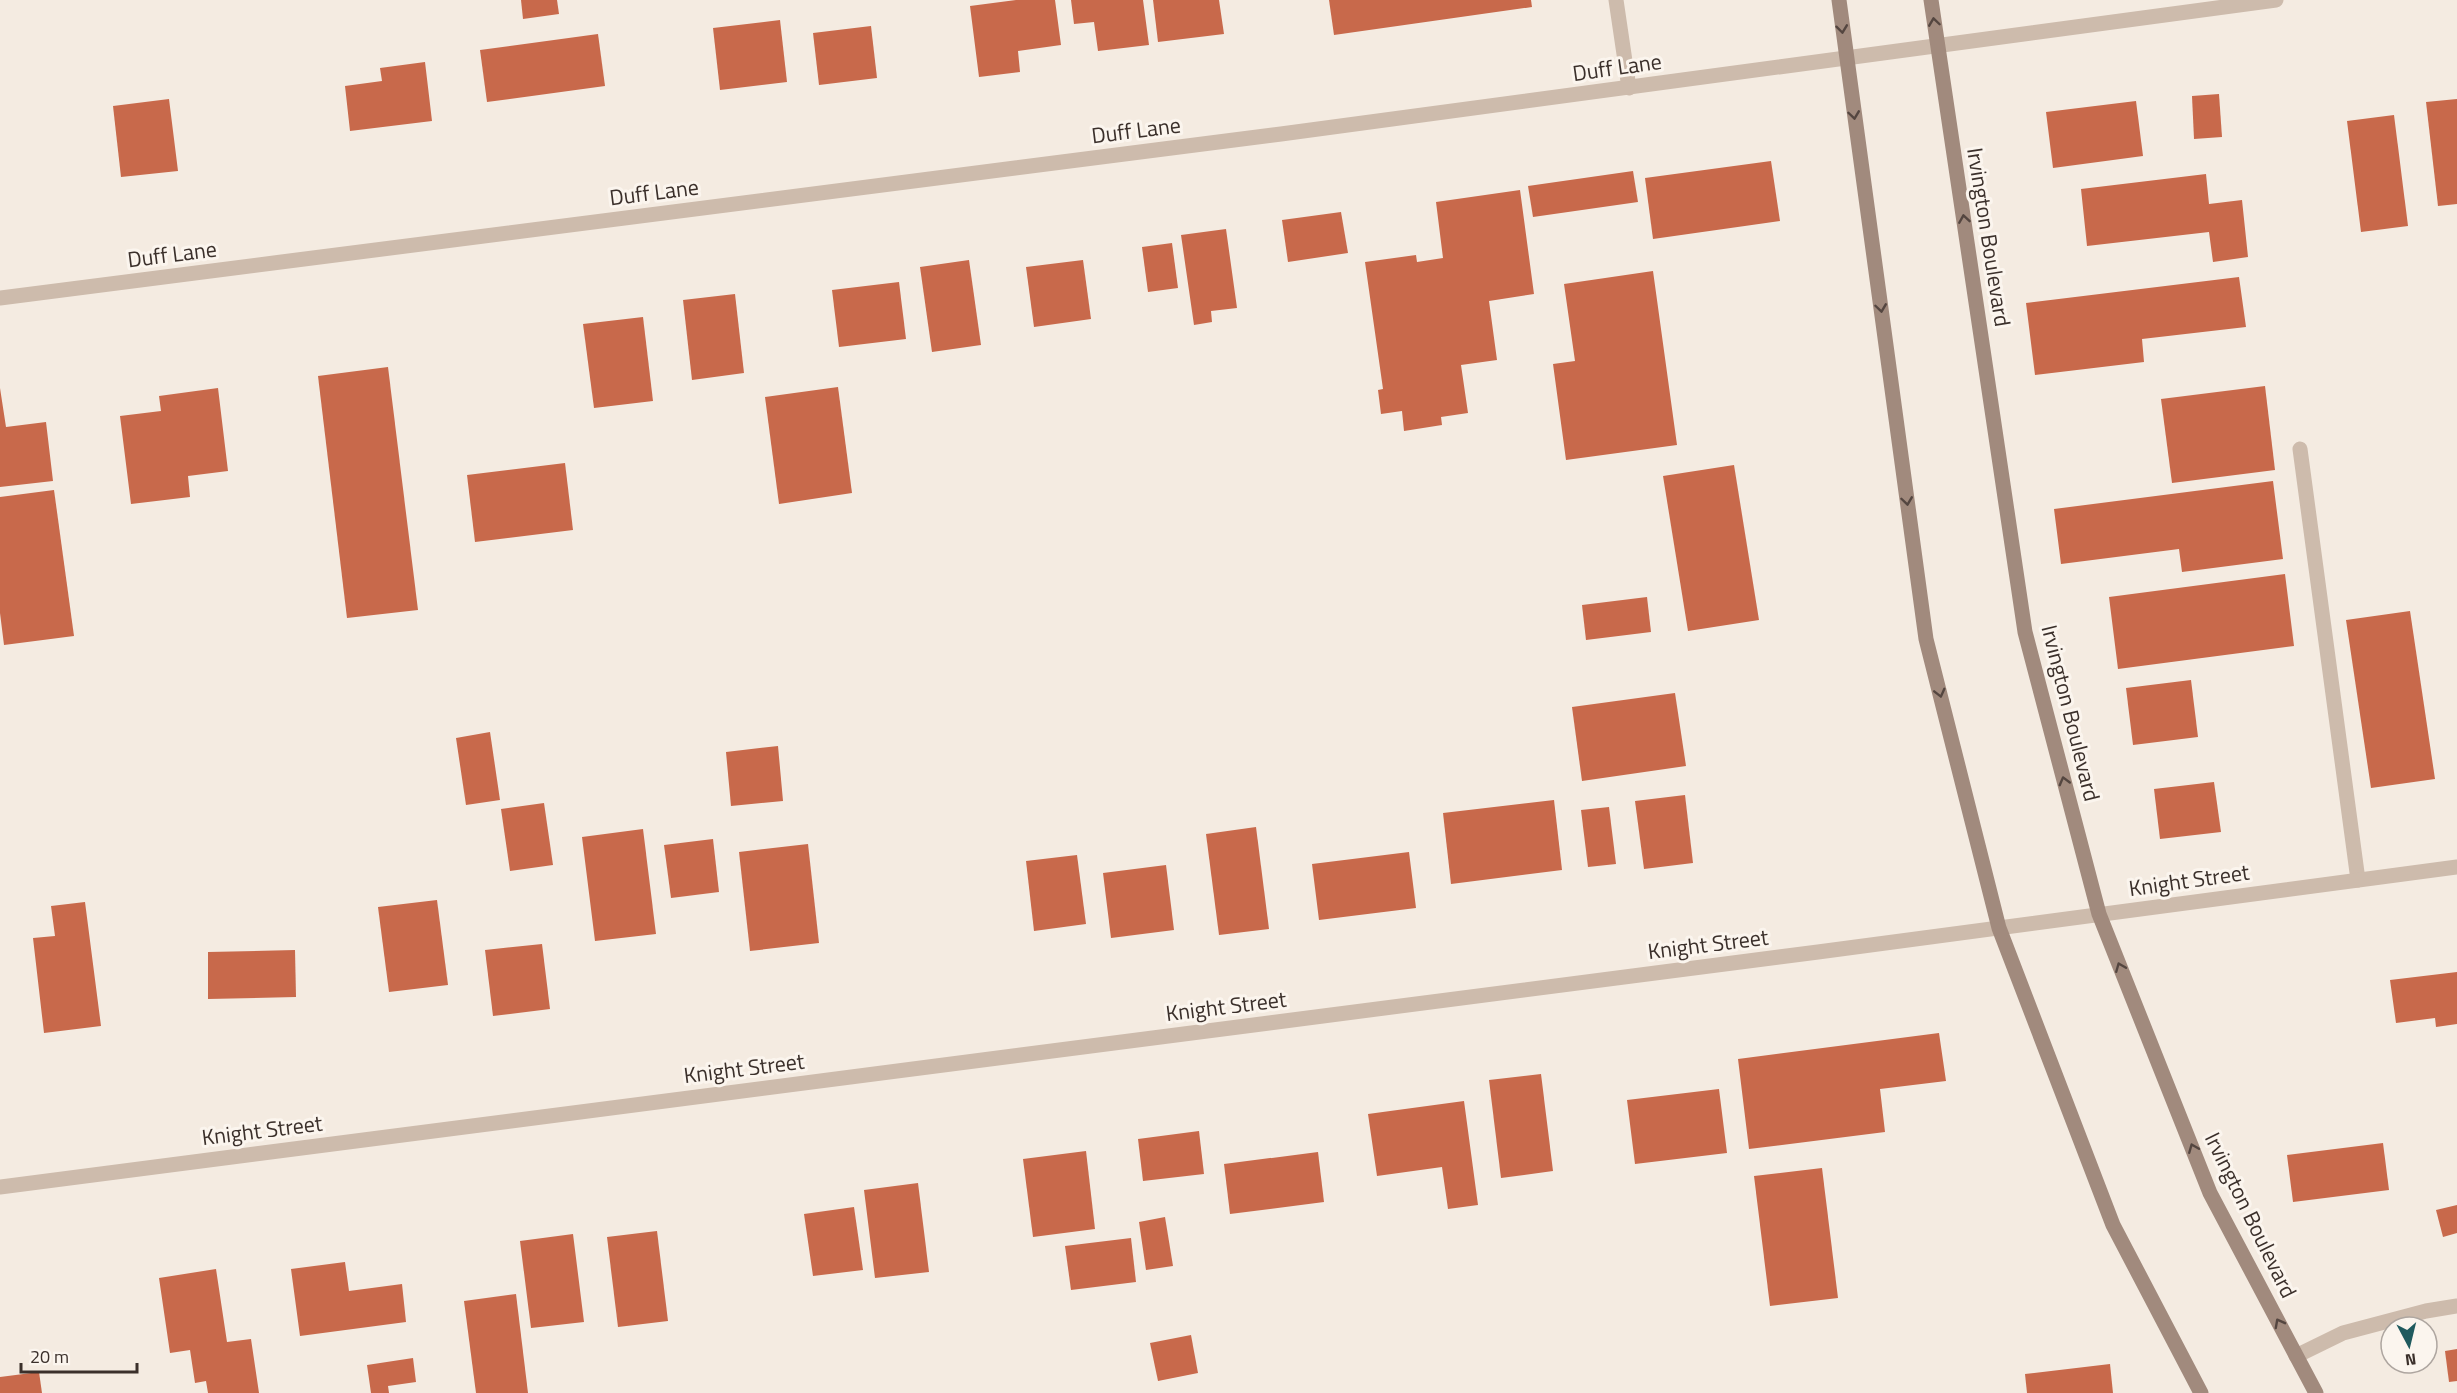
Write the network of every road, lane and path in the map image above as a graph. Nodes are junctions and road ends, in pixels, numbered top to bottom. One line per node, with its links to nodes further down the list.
1 (1616, 0): 7 (street)
2 (1839, 0): 6 (main road, one-way to 6)
3 (1931, 0): 5 (main road, Irvington Boulevard, one-way to 3)
4 (2276, 0): 5 (street, Duff Lane)
5 (1937, 45): 6 (street, Duff Lane); 12 (main road, Irvington Boulevard, one-way to 5)
6 (1846, 57): 7 (street, Duff Lane); 13 (main road, one-way to 13)
7 (1629, 88): 8 (street, Duff Lane)
8 (0, 298)
9 (2300, 449): 11 (street)
10 (2457, 867): 11 (street, Knight Street)
11 (2358, 880): 12 (street, Knight Street)
12 (2099, 914): 13 (street, Knight Street); 16 (main road, Irvington Boulevard, one-way to 12)
13 (1999, 928): 14 (street, Knight Street); 17 (main road)
14 (0, 1187)
15 (2457, 1306): 16 (street)
16 (2296, 1356): 18 (main road, Irvington Boulevard)
17 (2201, 1393)
18 (2316, 1393)

